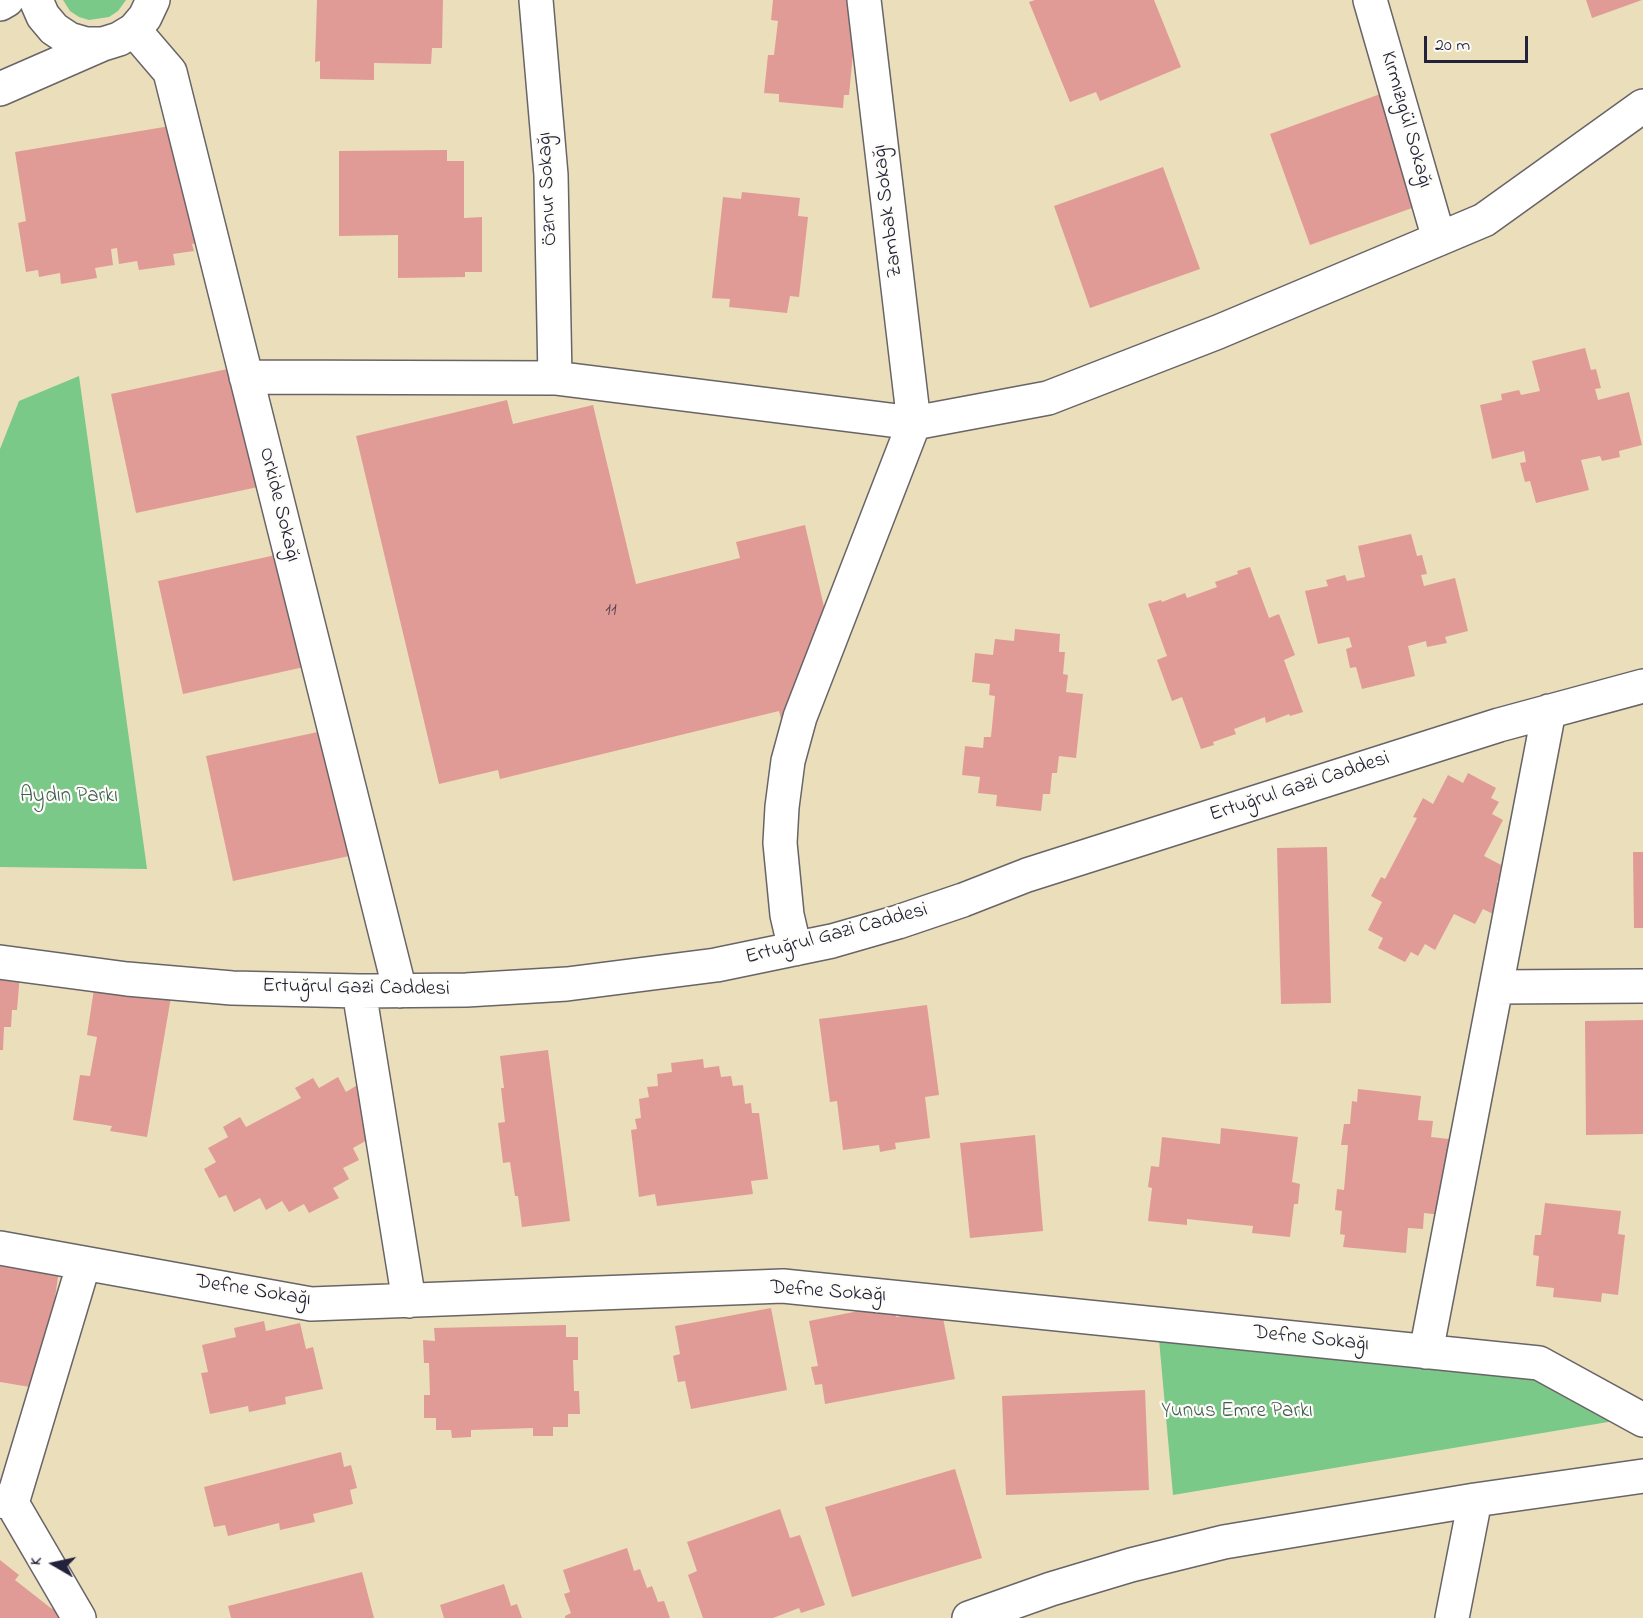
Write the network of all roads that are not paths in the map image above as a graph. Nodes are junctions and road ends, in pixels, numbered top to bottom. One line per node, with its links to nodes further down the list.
1 (7, 0): 7 (street)
2 (36, 0): 9 (street)
3 (153, 0): 8 (street)
4 (536, 0): 14 (street, Öznur Sokağı)
5 (864, 0): 15 (street, Zambak Sokağı)
6 (1370, 0): 12 (street, Kırmızıgül Sokağı)
7 (0, 4)
8 (134, 30): 9 (street); 13 (street, Orkide Sokağı)
9 (103, 44): 10 (street)
10 (0, 89)
11 (1643, 106): 12 (street)
12 (1439, 239): 15 (street)
13 (246, 377): 14 (street); 23 (street, Orkide Sokağı)
14 (555, 378): 15 (street)
15 (914, 423): 18 (street)
16 (1643, 686): 17 (street, Ertuğrul Gazi Caddesi)
17 (1549, 711): 18 (street, Ertuğrul Gazi Caddesi); 21 (street)
18 (795, 949): 23 (street, Ertuğrul Gazi Caddesi)
19 (0, 962): 22 (street, Ertuğrul Gazi Caddesi)
20 (1643, 986): 21 (street)
21 (1496, 987): 27 (street)
22 (359, 991): 23 (street, Ertuğrul Gazi Caddesi); 26 (street)
23 (399, 991)
24 (0, 1248): 25 (street, Defne Sokağı)
25 (84, 1263): 26 (street, Defne Sokağı); 31 (street)
26 (409, 1301): 27 (street, Defne Sokağı)
27 (1426, 1352): 28 (street, Defne Sokağı)
28 (1643, 1420)
29 (1643, 1476): 30 (street)
30 (1475, 1500): 32 (street); 35 (street)
31 (6, 1502): 33 (street)
32 (1051, 1603): 34 (street)
33 (79, 1618)
34 (969, 1618)
35 (1452, 1618)

